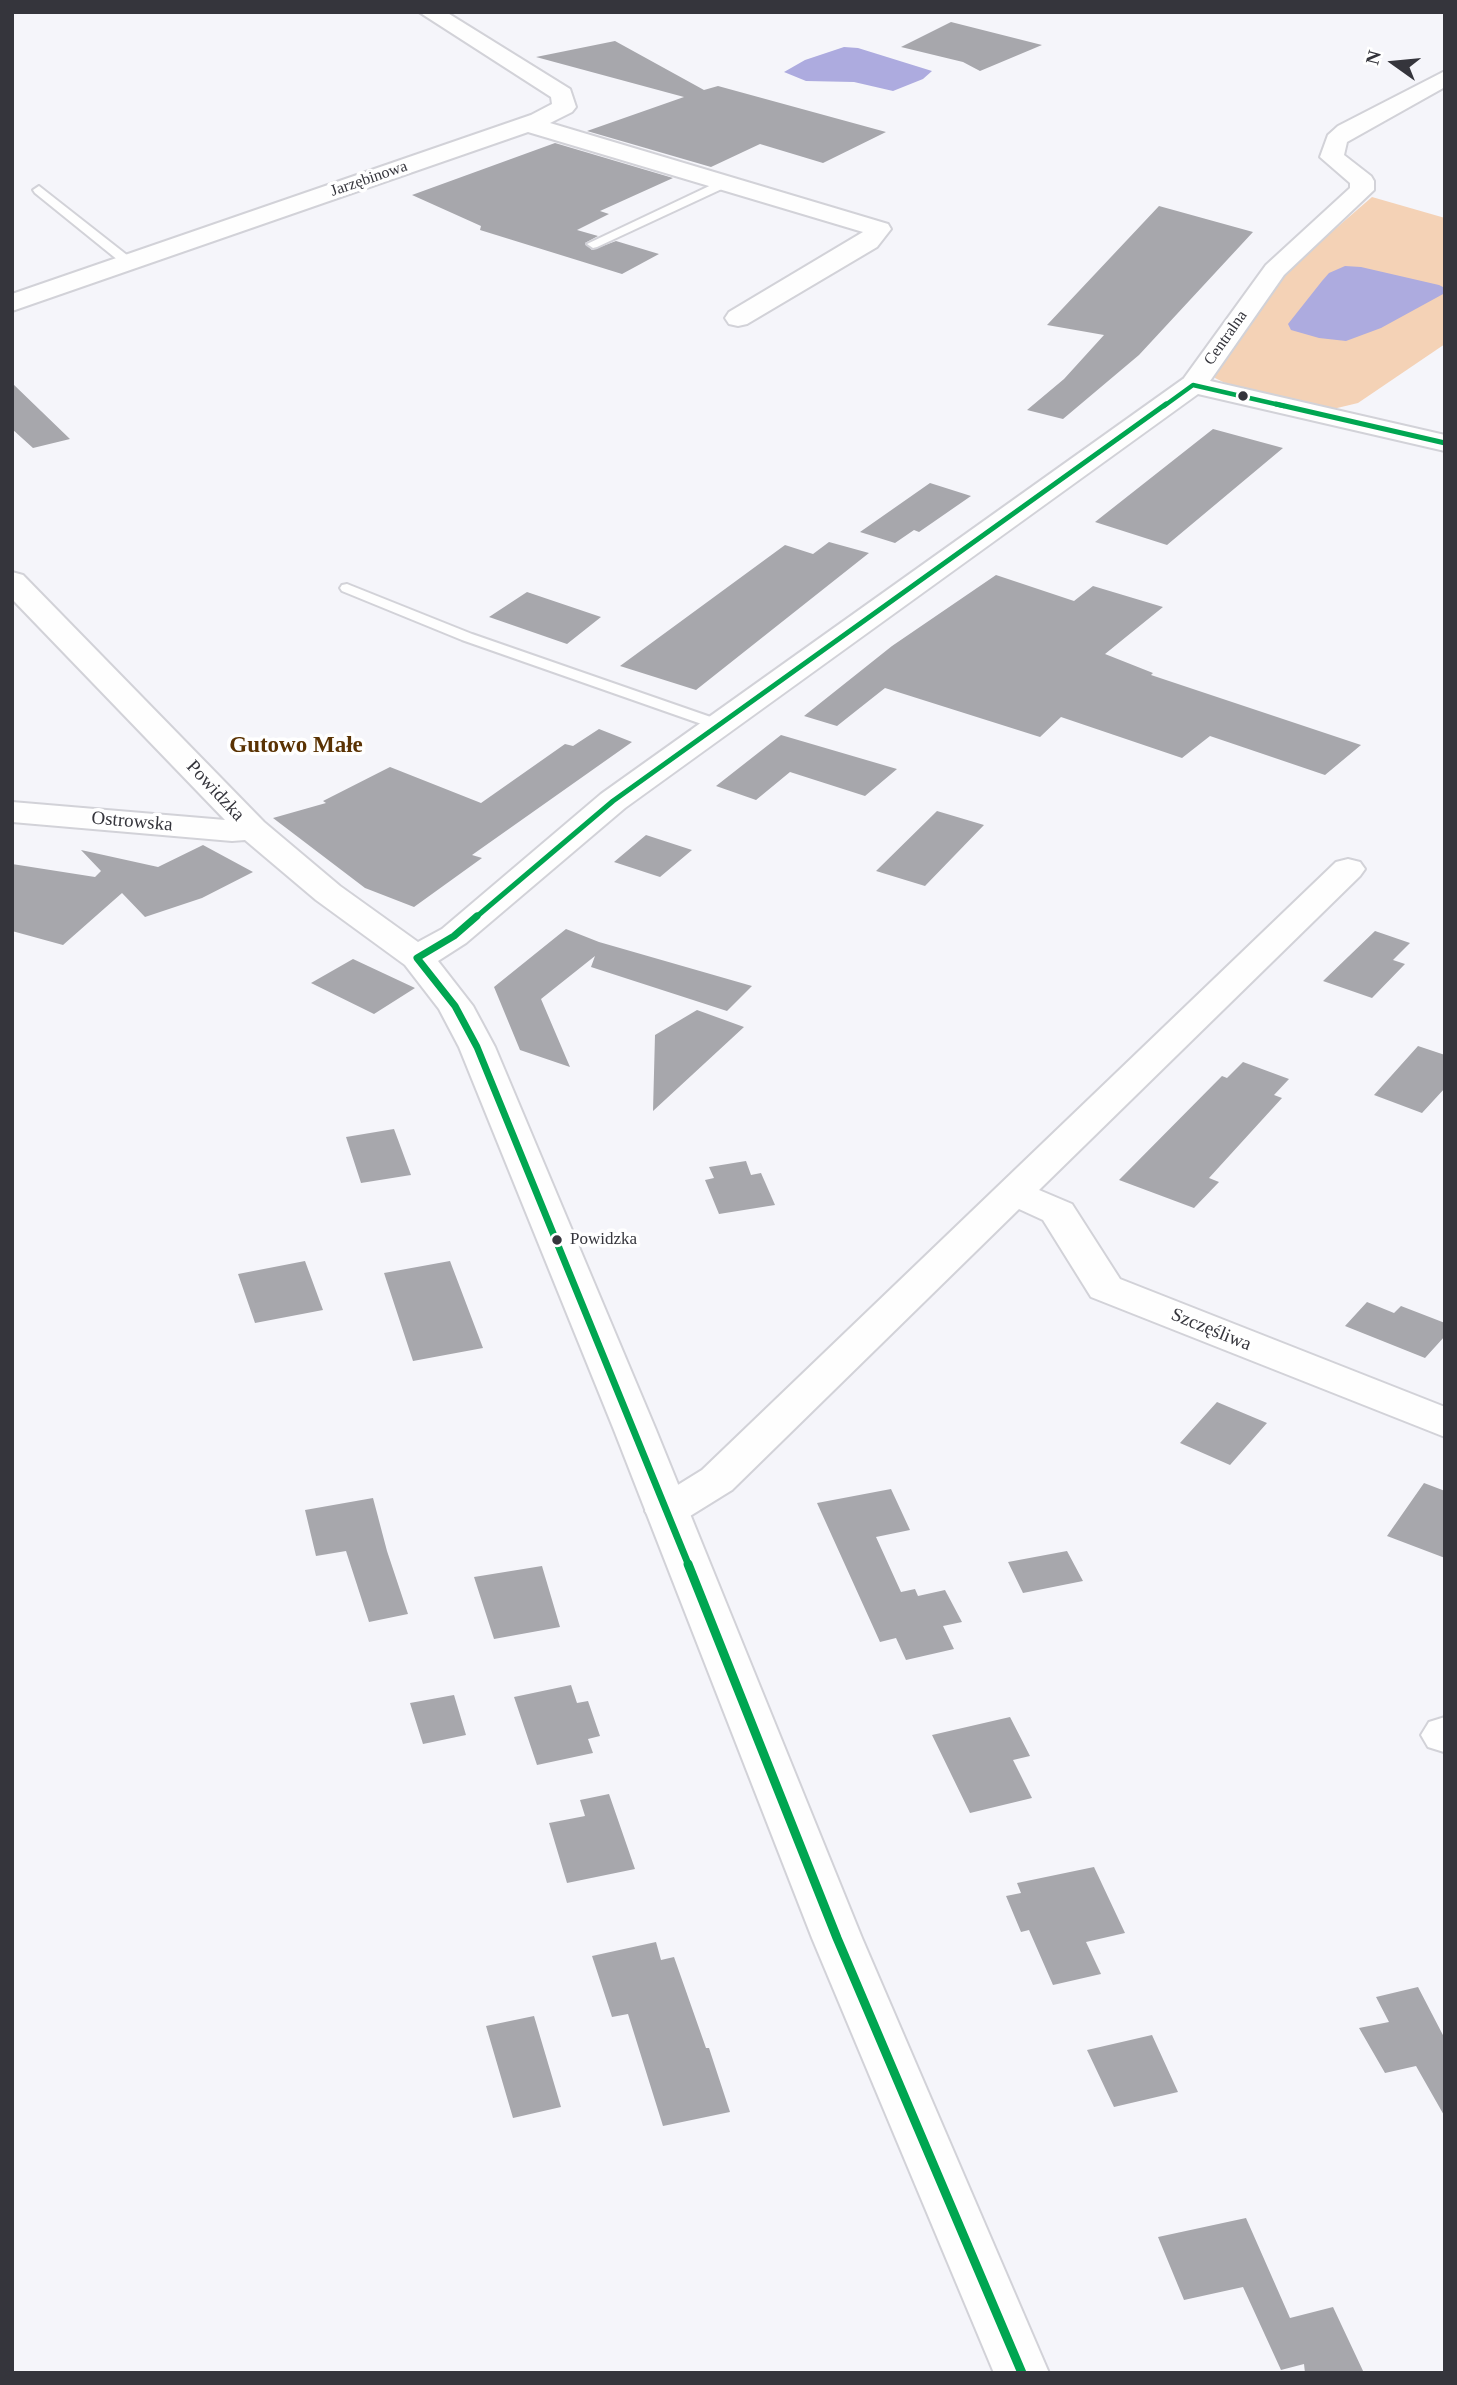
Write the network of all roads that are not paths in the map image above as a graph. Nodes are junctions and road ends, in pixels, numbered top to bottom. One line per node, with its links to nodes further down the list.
1 (430, 12): 3 (street, Jarzębinowa)
2 (1445, 78): 10 (street, Centralna)
3 (527, 124): 4 (street); 7 (street, Jarzębinowa)
4 (722, 184): 6 (lane); 9 (street)
5 (39, 190): 7 (lane)
6 (593, 244)
7 (128, 262): 8 (street, Jarzębinowa)
8 (12, 303)
9 (738, 318)
10 (1193, 385): 11 (street); 14 (street, Centralna)
11 (1445, 443)
12 (12, 581): 16 (street, Powidzka)
13 (347, 588): 14 (lane)
14 (719, 725): 18 (street, Centralna)
15 (12, 812): 16 (street, Ostrowska)
16 (251, 829): 18 (street, Powidzka)
17 (1348, 869): 19 (street)
18 (417, 958): 21 (street, Powidzka)
19 (1014, 1193): 20 (street, Szczęśliwa); 21 (street)
20 (1445, 1423)
21 (667, 1511): 22 (street, Powidzka)
22 (1022, 2373)

